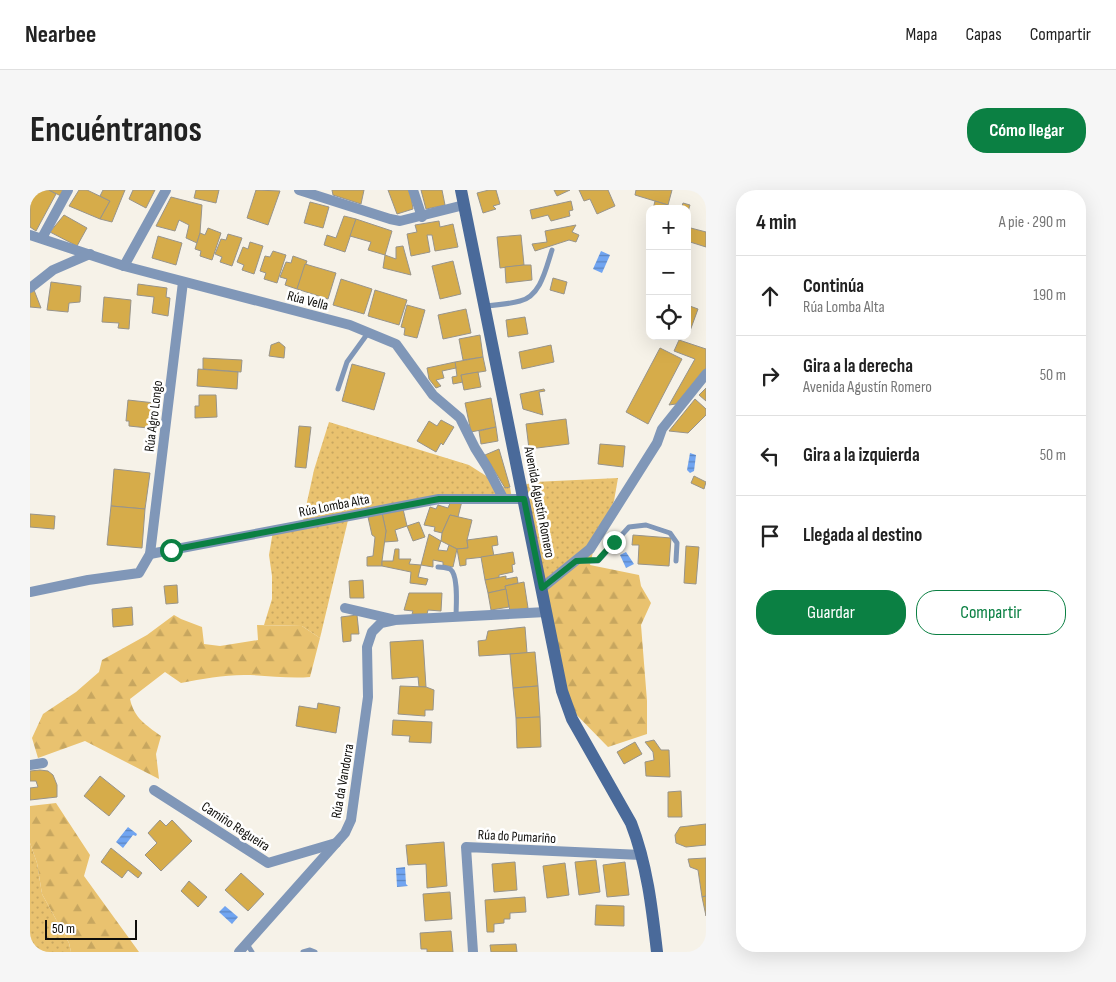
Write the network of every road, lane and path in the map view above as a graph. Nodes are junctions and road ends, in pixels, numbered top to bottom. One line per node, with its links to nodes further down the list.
1 (68, 190): 9 (street)
2 (166, 190): 12 (street)
3 (299, 190): 7 (street)
4 (413, 190): 7 (street)
5 (461, 190): 6 (street, Avenida Agustín Romero)
6 (464, 205): 7 (street); 15 (street, Avenida Agustín Romero)
7 (422, 217)
8 (30, 235): 9 (street, Rúa Vella)
9 (42, 238): 11 (street, Rúa Vella)
10 (552, 250): 15 (lane)
11 (90, 254): 12 (street, Rúa Vella); 14 (street)
12 (124, 266): 13 (street, Rúa Vella)
13 (183, 282): 16 (street, Rúa Vella); 21 (street, Rúa Agro Longo)
14 (30, 288)
15 (485, 306): 20 (street, Avenida Agustín Romero)
16 (368, 332): 18 (lane); 19 (street, Rúa Vella)
17 (706, 374): 22 (street)
18 (338, 389)
19 (503, 498): 20 (street, Rúa Lomba Alta); 21 (street, Rúa Lomba Alta)
20 (524, 499): 25 (street, Avenida Agustín Romero)
21 (150, 554): 26 (street)
22 (576, 561): 23 (lane); 25 (street)
23 (676, 561)
24 (438, 567): 29 (lane)
25 (542, 588): 28 (street, Avenida Agustín Romero)
26 (30, 592)
27 (345, 608): 30 (street, Rúa da Vandorra)
28 (546, 612): 29 (street, Rúa da Vandorra); 35 (street, Avenida Agustín Romero)
29 (456, 617): 30 (street, Rúa da Vandorra)
30 (395, 620): 34 (street, Rúa da Vandorra)
31 (43, 763): 32 (street)
32 (30, 765)
33 (154, 790): 34 (street, Camiño Regueira)
34 (337, 843): 36 (street, Rúa da Vandorra)
35 (642, 855): 40 (street, Rúa do Pumariño); 41 (street, Avenida Agustín Romero)
36 (249, 948): 37 (street, Rúa da Vandorra)
37 (239, 952)
38 (303, 952): 39 (lane)
39 (315, 952)
40 (474, 952)
41 (657, 952)

